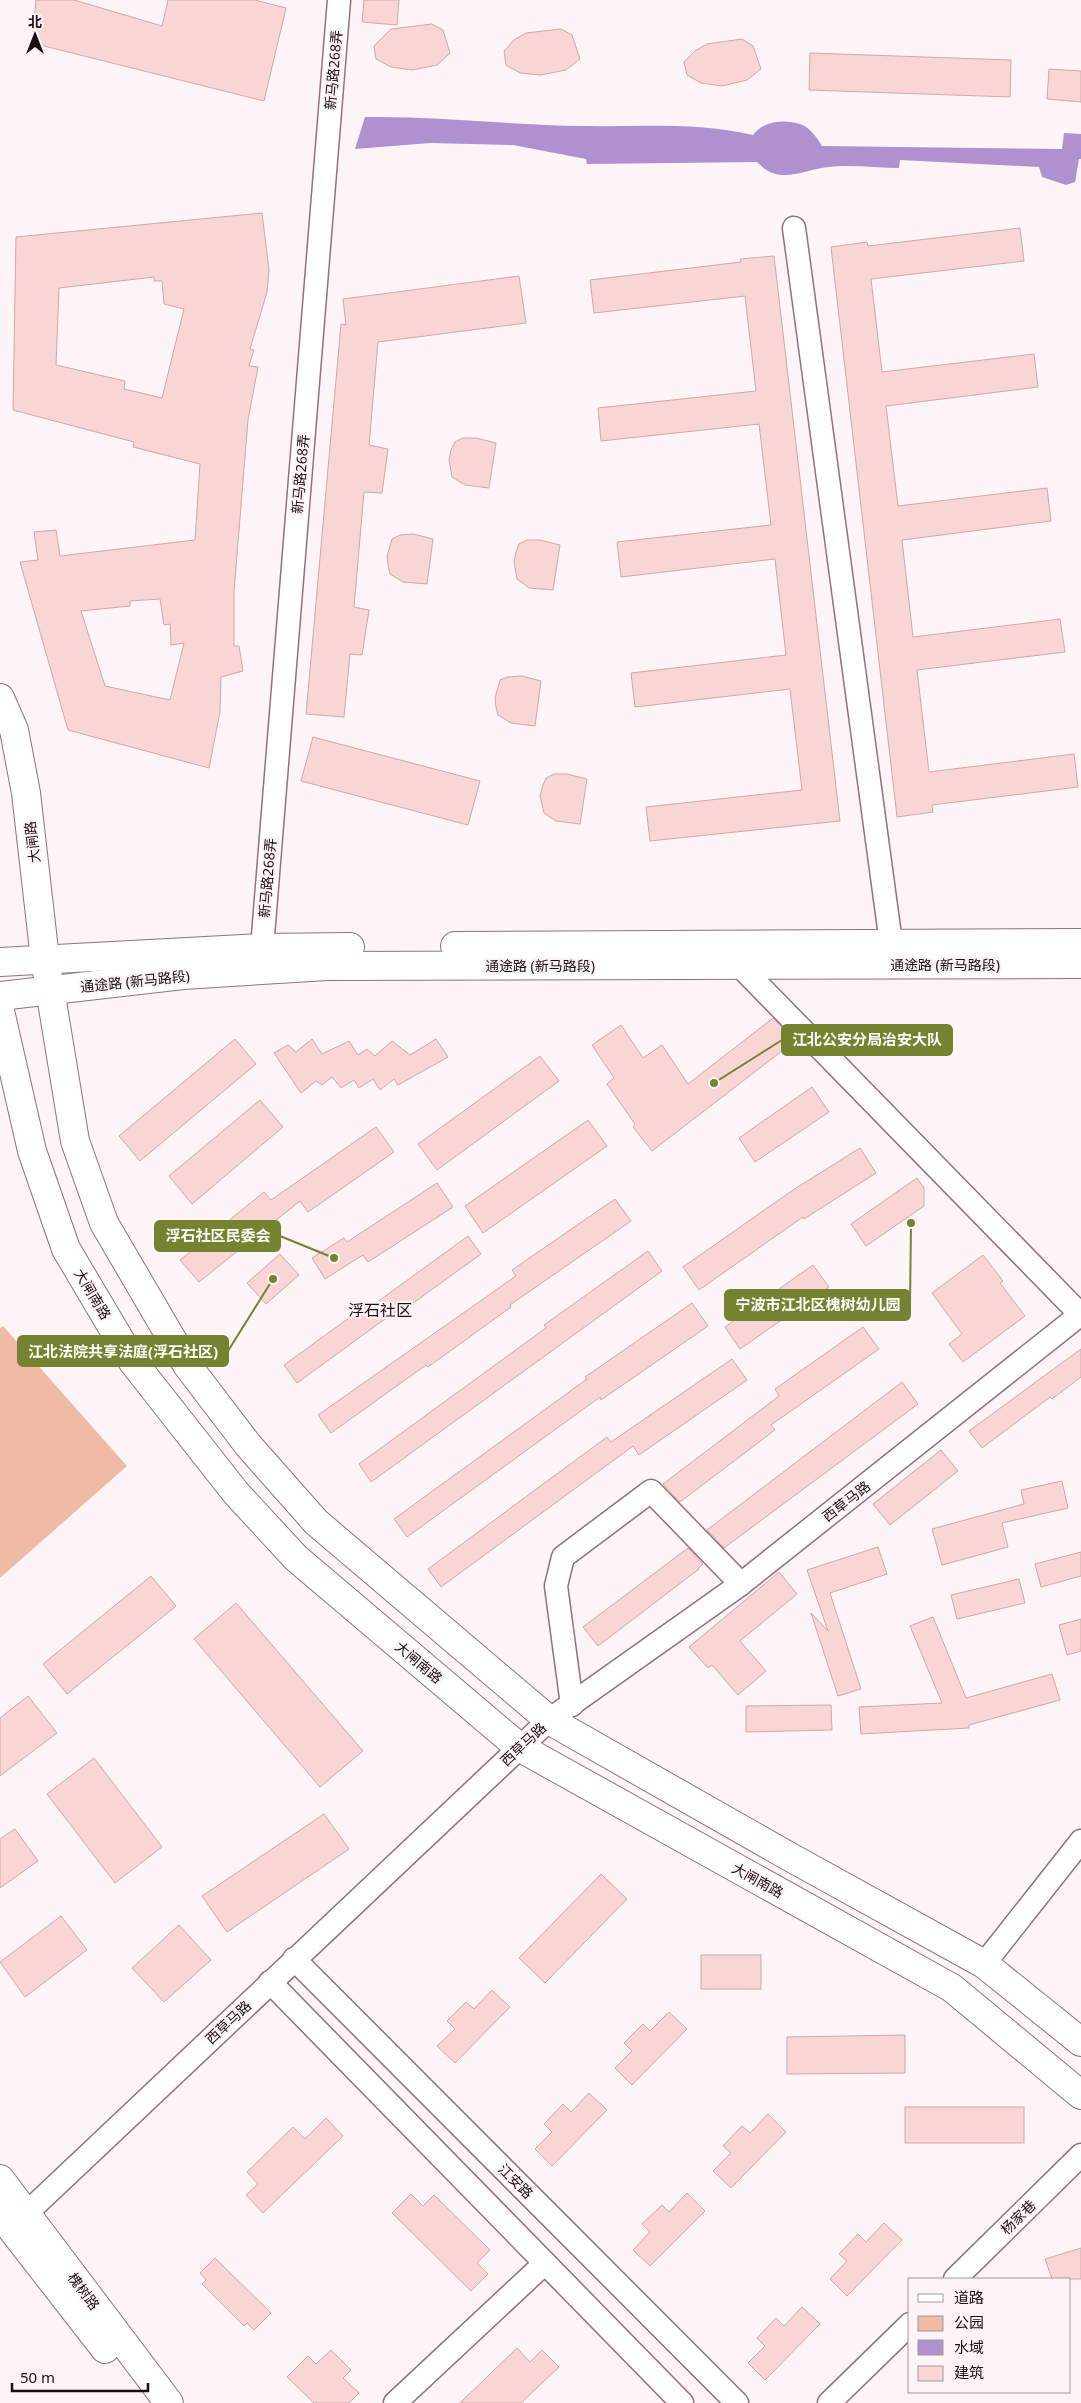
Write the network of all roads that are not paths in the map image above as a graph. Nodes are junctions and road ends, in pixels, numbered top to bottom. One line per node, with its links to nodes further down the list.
1 (339, 0): 6 (street, 新马路268弄)
2 (794, 228): 4 (street)
3 (0, 698): 7 (main road, 大闸路)
4 (891, 943): 5 (main road, 通途路 (新马路段)); 6 (main road, 通途路 (新马路段))
5 (1081, 943)
6 (262, 948): 7 (main road, 通途路 (新马路段))
7 (45, 960): 8 (main road, 通途路 (新马路段)); 11 (main road, 大闸路)
8 (0, 962)
9 (1081, 964): 10 (main road, 通途路 (新马路段))
10 (739, 965): 11 (main road, 通途路 (新马路段)); 14 (street)
11 (51, 989): 12 (main road, 通途路 (新马路段)); 17 (main road)
12 (0, 996)
13 (0, 1011): 18 (main road, 大闸南路)
14 (1081, 1314): 15 (street, 西草马路)
15 (741, 1584): 16 (street, 西草马路); 16 (street)
16 (572, 1705): 17 (street, 西草马路)
17 (549, 1720): 18 (street, 西草马路); 21 (main road)
18 (519, 1747): 20 (street, 西草马路); 24 (main road, 大闸南路)
19 (1081, 1841): 21 (street)
20 (294, 1960): 22 (street, 西草马路); 35 (street, 江安路)
21 (984, 1964): 23 (main road)
22 (270, 1982): 27 (street, 西草马路); 28 (street)
23 (1081, 2042)
24 (1081, 2095)
25 (1081, 2156): 29 (street, 杨家巷)
26 (0, 2179): 27 (main road, 槐树路)
27 (12, 2219): 31 (main road, 槐树路); 32 (main road, 槐树路)
28 (545, 2263): 33 (street); 34 (street)
29 (956, 2278)
30 (908, 2326): 36 (street)
31 (148, 2403)
32 (169, 2403)
33 (395, 2403)
34 (682, 2403)
35 (737, 2403)
36 (829, 2403)

